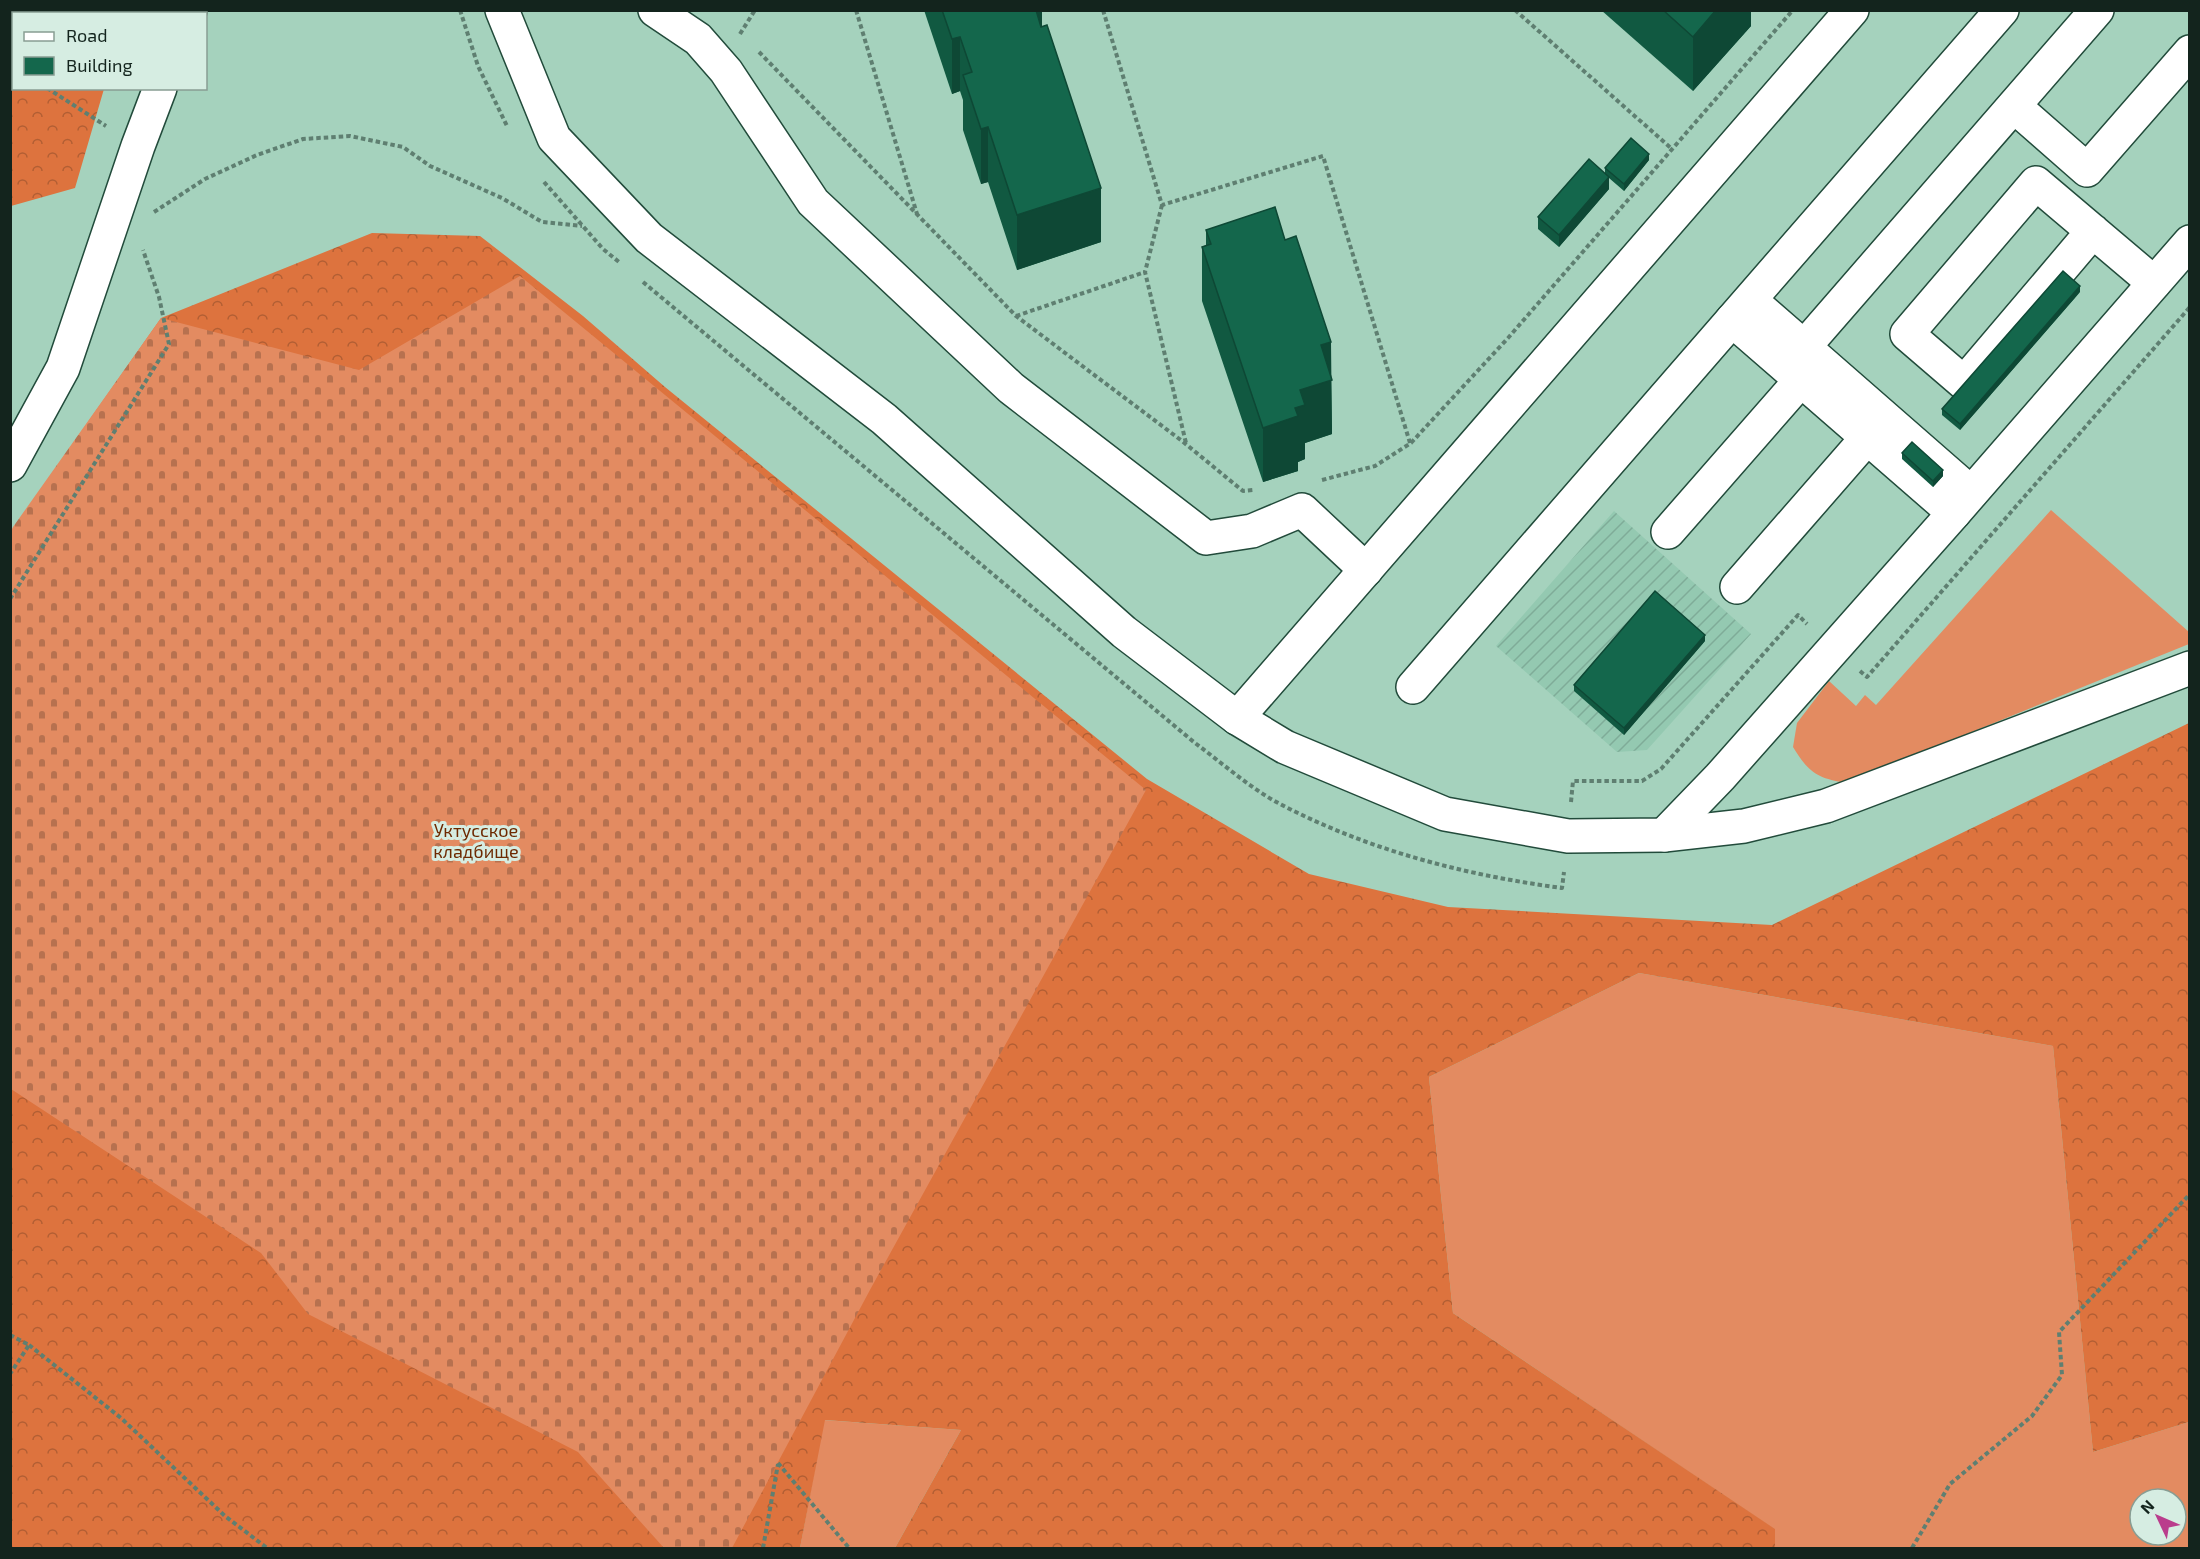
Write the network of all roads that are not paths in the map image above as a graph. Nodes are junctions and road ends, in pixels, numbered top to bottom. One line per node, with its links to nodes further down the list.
1 (502, 10): 23 (street)
2 (655, 10): 19 (street)
3 (1852, 10): 19 (street)
4 (2002, 10): 12 (street)
5 (2097, 10): 8 (street)
6 (2190, 52): 8 (street)
7 (159, 90): 16 (street)
8 (2014, 106): 13 (street)
9 (2093, 231): 9 (street); 11 (street)
10 (2190, 242): 11 (street)
11 (2154, 283): 17 (street)
12 (1741, 310): 13 (street); 14 (street); 22 (street)
13 (1804, 347): 17 (street)
14 (1801, 380): 15 (street); 18 (street)
15 (1867, 438): 17 (street); 20 (street)
16 (10, 465)
17 (1962, 503): 24 (street)
18 (1668, 532)
19 (1366, 570): 23 (street)
20 (1737, 587)
21 (2190, 668): 24 (street)
22 (1413, 687)
23 (1237, 718): 24 (street)
24 (1664, 835)

